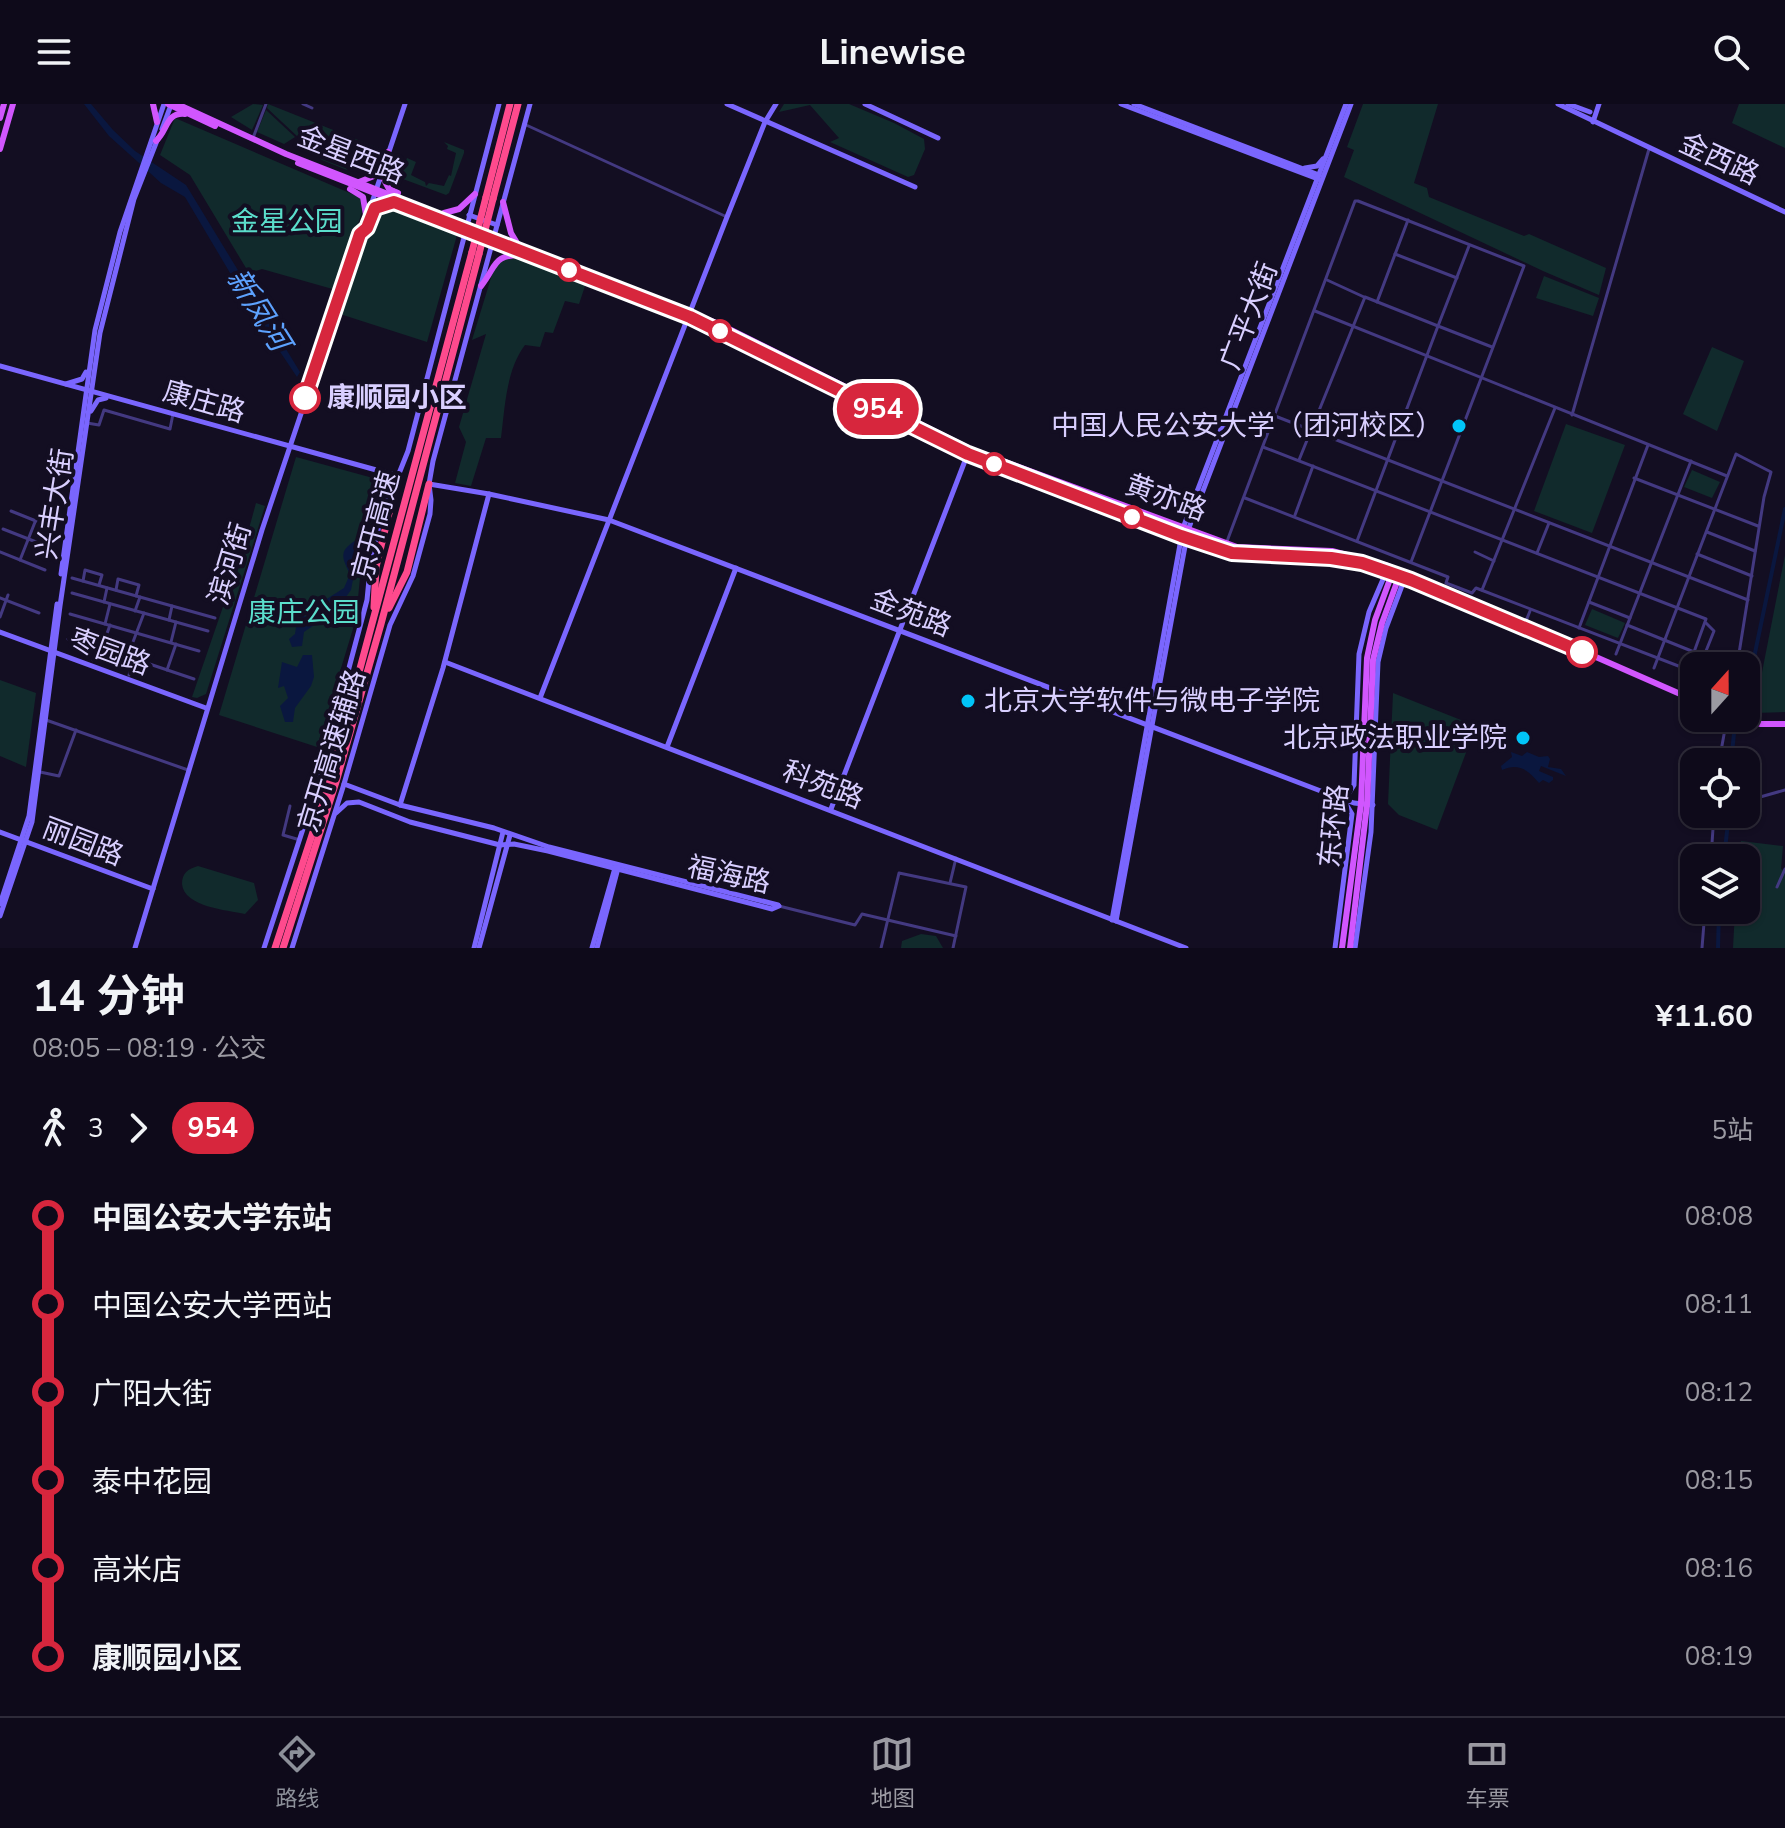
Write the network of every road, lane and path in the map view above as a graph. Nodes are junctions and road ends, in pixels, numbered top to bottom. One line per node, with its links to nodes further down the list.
1 (4, 104): 26 (main road)
2 (13, 104): 34 (main road)
3 (153, 104): 28 (main road)
4 (170, 104): 24 (main road, 金星西路); 27 (main road, 金星西路); 28 (street, 兴丰大街); 33 (street, 兴丰大街)
5 (186, 104): 27 (main road)
6 (266, 104): 32 (street)
7 (303, 104): 23 (street)
8 (405, 104): 37 (street, 滨河街)
9 (499, 104): 48 (street, 京开高速辅路)
10 (510, 104): 49 (highway)
11 (518, 104): 49 (highway)
12 (530, 104): 30 (street, 京开高速辅路)
13 (727, 104): 29 (street)
14 (776, 104): 29 (street)
15 (865, 104): 31 (street)
16 (1121, 104): 39 (street)
17 (1348, 104): 36 (street, 广平大街); 44 (street, 广平大街)
18 (1558, 104): 25 (street, 金西路)
19 (1568, 104): 25 (street, 金西路)
20 (1593, 104): 25 (street)
21 (1599, 104): 25 (street)
22 (1137, 105): 40 (street)
23 (312, 108)
24 (190, 115): 33 (main road); 43 (main road, 金星西路)
25 (1590, 117): 35 (street, 金西路)
26 (0, 118)
27 (208, 118): 32 (main road, 金星西路)
28 (157, 122): 38 (street, 兴丰大街)
29 (765, 122): 46 (street); 58 (street)
30 (524, 124): 52 (street, 京开高速辅路); 58 (street)
31 (938, 138)
32 (252, 139): 45 (main road, 金星西路)
33 (156, 141): 38 (street, 兴丰大街)
34 (0, 149)
35 (1649, 149): 54 (street, 金西路); 89 (street)
36 (1328, 151): 40 (street); 44 (street, 广平大街)
37 (388, 152): 42 (street, 滨河街); 45 (main road)
38 (148, 156): 41 (street, 兴丰大街)
39 (1285, 166): 44 (street); 50 (street)
40 (1297, 167): 44 (street)
41 (141, 174): 81 (street, 兴丰大街); 85 (street, 兴丰大街)
42 (381, 174): 47 (street, 滨河街); 53 (main road)
43 (334, 178): 47 (main road, 金星西路); 56 (main road)
44 (1320, 178): 50 (street, 广平大街); 122 (street, 广平大街)
45 (357, 182): 47 (main road, 金星西路)
46 (915, 187)
47 (375, 192): 51 (main road, 金星西路); 53 (main road, 金星西路); 56 (street, 滨河街)
48 (475, 194): 55 (main road); 57 (street, 京开高速辅路)
49 (489, 198): 173 (highway, 京开高速, bridge)
50 (1309, 201): 122 (street, 广平大街)
51 (394, 202): 61 (main road, 金星西路); 62 (main road)
52 (503, 202): 60 (street, 京开高速辅路); 66 (main road)
53 (414, 204): 55 (main road, 金星西路)
54 (1785, 212)
55 (441, 214): 61 (main road, 金星西路)
56 (366, 215): 62 (street, 滨河街)
57 (469, 215): 60 (street); 61 (street, 京开高速辅路)
58 (727, 217): 76 (street)
59 (1408, 220): 65 (street); 68 (street); 71 (street)
60 (497, 225): 63 (street, 京开高速辅路)
61 (467, 227): 63 (main road); 64 (street, 京开高速辅路)
62 (360, 234): 94 (street, 滨河街)
63 (494, 238): 66 (main road, 黄亦路); 67 (street, 京开高速辅路); 69 (main road, 黄亦路)
64 (463, 242): 67 (street); 101 (street, 京开高速辅路)
65 (1469, 244): 70 (street); 79 (street)
66 (520, 245): 76 (main road, 黄亦路)
67 (491, 251): 72 (street, 京开高速辅路)
68 (1395, 254): 70 (street); 74 (street)
69 (530, 255): 72 (main road); 76 (main road, 黄亦路)
70 (1457, 278): 78 (street)
71 (1327, 280): 73 (street); 75 (street)
72 (481, 286): 105 (street, 京开高速辅路)
73 (1365, 297): 74 (street); 77 (street)
74 (1377, 302): 78 (street)
75 (1315, 311): 77 (street); 90 (street)
76 (690, 315): 96 (main road, 黄亦路); 115 (street)
77 (1352, 325): 80 (street); 92 (street)
78 (1438, 326): 79 (street); 80 (street)
79 (1492, 347): 83 (street)
80 (1428, 355): 83 (street); 97 (street)
81 (90, 364): 84 (street); 85 (street, 兴丰大街)
82 (0, 366): 84 (street, 康庄路)
83 (1482, 378): 87 (street); 104 (street)
84 (63, 384): 85 (street, 康庄路)
85 (89, 391): 86 (street, 康庄路); 91 (street, 兴丰大街); 194 (street, 兴丰大街)
86 (112, 397): 88 (street, 康庄路); 91 (street)
87 (1555, 408): 89 (street); 110 (street)
88 (173, 414): 91 (street); 94 (street, 康庄路)
89 (1572, 415): 93 (street)
90 (1275, 416): 92 (street); 95 (street)
91 (88, 421): 194 (street, 兴丰大街)
92 (1310, 431): 97 (street); 98 (street)
93 (1648, 444): 99 (street); 103 (street)
94 (289, 447): 101 (street, 康庄路); 211 (street, 滨河街)
95 (1263, 447): 98 (street); 109 (street)
96 (969, 451): 122 (main road, 黄亦路); 179 (street)
97 (1387, 460): 104 (street); 106 (street)
98 (1299, 461): 100 (street)
99 (1691, 461): 102 (street); 108 (street)
100 (1313, 466): 106 (street); 114 (street)
101 (398, 476): 173 (highway); 239 (street, 京开高速辅路)
102 (1728, 477): 111 (street); 119 (street)
103 (1634, 478): 108 (street); 128 (street)
104 (1442, 481): 110 (street); 113 (street)
105 (429, 484): 107 (street, 金苑路); 173 (highway); 225 (street, 京开高速辅路)
106 (1376, 491): 113 (street); 125 (street)
107 (489, 494): 115 (street, 金苑路); 200 (street)
108 (1677, 495): 111 (street); 137 (street)
109 (1243, 498): 114 (street); 126 (street)
110 (1513, 509): 117 (street); 124 (street)
111 (1714, 509): 119 (street); 121 (street)
112 (11, 511): 116 (street)
113 (1430, 512): 124 (street); 136 (street)
114 (1294, 516): 125 (street)
115 (609, 520): 138 (street, 金苑路); 210 (street)
116 (36, 521): 118 (street); 123 (street)
117 (1549, 523): 128 (street); 132 (street)
118 (56, 524)
119 (1759, 526): 129 (street)
120 (3, 529): 123 (street)
121 (1705, 531): 129 (street); 133 (street)
122 (1185, 533): 126 (main road, 黄亦路); 140 (main road, 黄亦路); 217 (street, 广平大街)
123 (28, 539): 127 (street); 134 (street)
124 (1501, 540): 132 (street); 135 (street)
125 (1357, 541): 136 (street)
126 (1226, 544): 140 (main road, 黄亦路)
127 (49, 547)
128 (1609, 547): 137 (street); 141 (street)
129 (1755, 551): 142 (street)
130 (0, 552): 134 (street)
131 (1475, 552): 135 (street)
132 (1537, 553): 141 (street)
133 (1697, 554): 142 (street); 143 (street)
134 (20, 560): 139 (street)
135 (1494, 561): 149 (street)
136 (1411, 562): 149 (street)
137 (1651, 563): 143 (street); 151 (street)
138 (736, 568): 179 (street, 金苑路); 221 (street)
139 (45, 570)
140 (1397, 572): 167 (main road, 东环路); 177 (main road, 黄亦路); 183 (street); 201 (main road, 东环路); 207 (street)
141 (1598, 576): 151 (street); 158 (street)
142 (1752, 576): 156 (street)
143 (1688, 577): 156 (street); 161 (street)
144 (72, 578): 145 (street)
145 (83, 581): 146 (street); 146 (street)
146 (99, 585): 147 (street)
147 (107, 588): 148 (street); 157 (street)
148 (116, 590): 153 (street); 153 (street)
149 (1482, 590): 162 (street)
150 (72, 593): 157 (street)
151 (1640, 593): 161 (street); 170 (street)
152 (8, 595): 155 (street)
153 (138, 596): 160 (street); 163 (street)
154 (0, 598): 155 (street)
155 (6, 600): 164 (street); 168 (street)
156 (1748, 600): 193 (street)
157 (104, 602): 159 (street)
158 (1588, 602): 170 (street); 178 (street)
159 (111, 604): 163 (street); 175 (street)
160 (172, 606): 169 (street); 171 (street)
161 (1677, 607): 174 (street); 185 (street)
162 (1530, 610): 177 (street); 178 (street)
163 (135, 611): 165 (street)
164 (39, 613)
165 (144, 613): 171 (street); 182 (street)
166 (70, 614): 175 (street)
167 (1377, 614): 183 (street); 212 (main road, 东环路)
168 (0, 617)
169 (215, 618)
170 (1630, 618): 176 (street)
171 (169, 620): 172 (street)
172 (176, 622): 180 (street); 186 (street)
173 (377, 622): 263 (highway, 京开高速); 264 (highway, 京开高速)
174 (1706, 623): 191 (street); 192 (street)
175 (108, 625): 182 (street); 189 (street)
176 (1627, 625): 185 (street); 188 (street)
177 (1524, 626): 209 (main road, 黄亦路)
178 (1579, 628): 188 (street)
179 (899, 630): 217 (street, 金苑路); 233 (street)
180 (208, 631)
181 (0, 632): 194 (street, 枣园路)
182 (137, 633): 186 (street); 196 (street)
183 (1363, 633): 208 (street)
184 (68, 639): 189 (street)
185 (1665, 640): 191 (street); 197 (street)
186 (171, 643): 187 (street)
187 (176, 644): 190 (street); 204 (street)
188 (1620, 644): 195 (street); 197 (street)
189 (100, 648): 196 (street); 199 (street)
190 (199, 651)
191 (1694, 652)
192 (1706, 652)
193 (1739, 652)
194 (52, 653): 211 (street, 枣园路); 213 (street, 兴丰大街); 240 (street, 兴丰大街)
195 (1616, 654)
196 (128, 656): 198 (street)
197 (1658, 658): 202 (street); 203 (street)
198 (135, 659): 204 (street); 205 (street)
199 (93, 660)
200 (445, 662): 210 (street, 科苑路); 231 (street)
201 (1372, 667): 207 (street); 222 (main road, 东环路)
202 (1680, 667)
203 (1654, 668)
204 (167, 670): 206 (street)
205 (129, 675)
206 (194, 679)
207 (1378, 682): 219 (street)
208 (1357, 688): 212 (street); 220 (street)
209 (1680, 694)
210 (540, 698): 221 (street, 科苑路)
211 (206, 708): 223 (street, 滨河街)
212 (1364, 708): 214 (main road, 东环路)
213 (46, 720): 218 (street); 224 (street, 兴丰大街)
214 (1364, 724): 220 (street); 230 (main road, 东环路)
215 (1760, 724): 216 (main road)
216 (1785, 724)
217 (1149, 725): 227 (street, 金苑路); 255 (street, 广平大街)
218 (76, 730): 223 (street); 224 (street)
219 (1376, 738): 222 (street); 230 (street)
220 (1355, 745): 228 (street)
221 (667, 747): 233 (street, 科苑路)
222 (1369, 762): 230 (main road, 东环路)
223 (188, 770): 247 (street, 滨河街)
224 (40, 771): 240 (street, 兴丰大街)
225 (344, 784): 231 (street, 福海路); 234 (street, 京开高速辅路)
226 (1785, 790): 229 (street)
227 (1326, 793): 228 (street, 金苑路); 235 (street)
228 (1334, 796): 230 (street, 金苑路)
229 (1760, 799)
230 (1367, 804): 236 (main road, 东环路); 245 (street); 249 (main road, 东环路)
231 (400, 805): 238 (street, 福海路)
232 (290, 806): 239 (street)
233 (831, 810): 242 (street, 科苑路)
234 (335, 814): 241 (street, 福海路); 265 (street, 京开高速辅路)
235 (1352, 814): 236 (street); 256 (street)
236 (1358, 829): 260 (main road, 东环路)
237 (0, 832): 240 (street, 丽园路)
238 (506, 833): 241 (street); 243 (street, 福海路)
239 (300, 840): 262 (street, 京开高速辅路)
240 (25, 841): 247 (street, 丽园路); 250 (street, 兴丰大街); 253 (street, 兴丰大街)
241 (504, 845): 243 (street, 福海路); 266 (street)
242 (956, 858): 246 (street); 255 (street, 科苑路)
243 (617, 868): 251 (street, 福海路); 267 (street)
244 (1785, 869): 248 (street)
245 (1365, 875): 249 (street); 258 (street)
246 (950, 883): 254 (street); 259 (street)
247 (147, 887): 261 (street, 滨河街)
248 (1777, 887)
249 (1357, 891): 252 (main road, 东环路)
250 (0, 904)
251 (779, 906): 254 (street)
252 (1355, 912): 258 (street); 272 (main road, 东环路)
253 (0, 916)
254 (888, 919): 259 (street); 268 (street)
255 (1114, 920): 270 (street, 科苑路)
256 (1339, 922): 260 (street); 271 (street)
257 (1704, 924): 273 (street)
258 (1357, 932): 272 (street)
259 (956, 936): 269 (street)
260 (1343, 944)
261 (135, 948)
262 (264, 948)
263 (275, 948)
264 (283, 948)
265 (292, 948)
266 (477, 948)
267 (595, 948)
268 (881, 948)
269 (953, 948)
270 (1186, 948)
271 (1335, 948)
272 (1352, 948)
273 (1702, 948)

